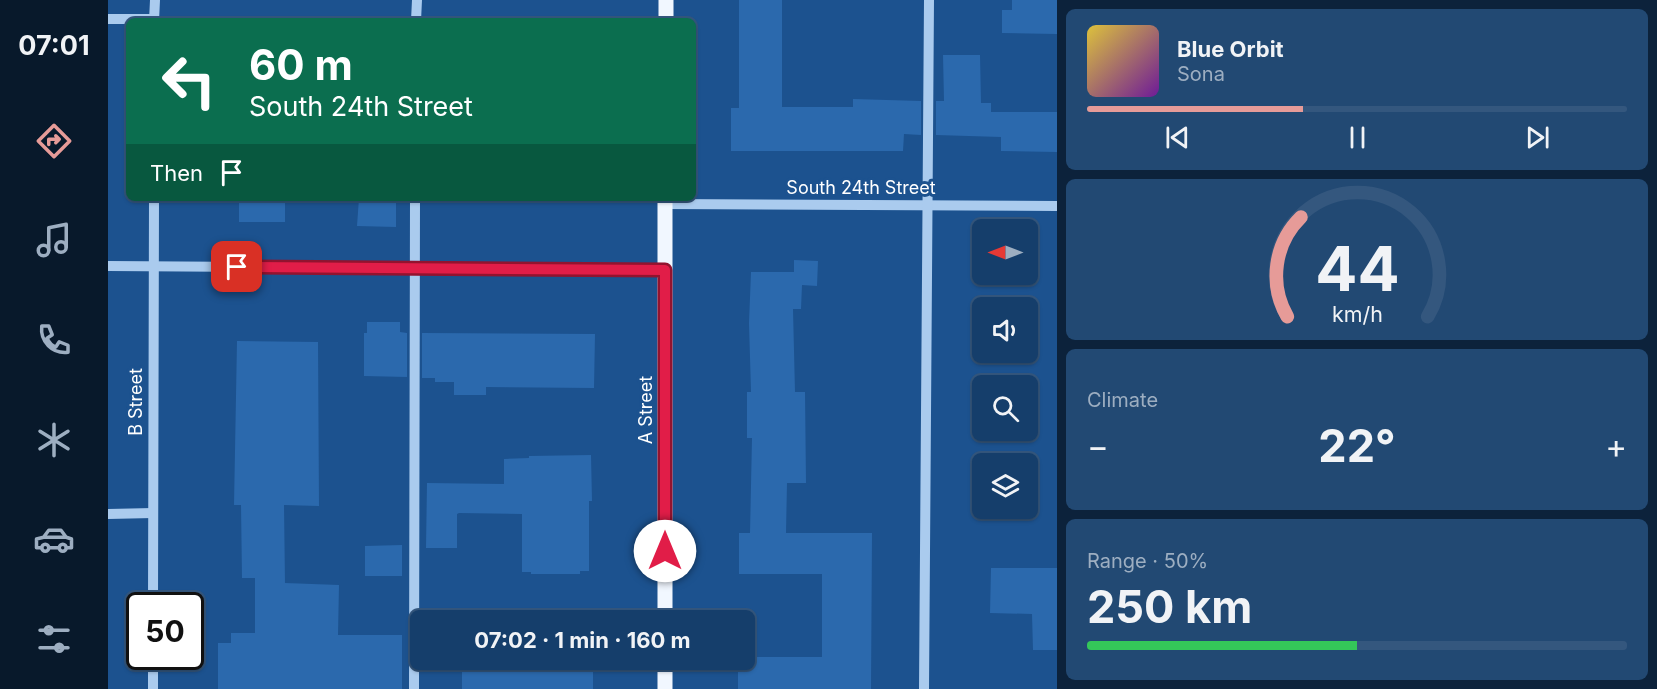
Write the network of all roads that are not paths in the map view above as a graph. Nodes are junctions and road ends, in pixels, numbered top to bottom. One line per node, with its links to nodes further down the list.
1 (155, 0): 5 (street)
2 (417, 0): 6 (street)
3 (666, 0): 7 (main road)
4 (929, 0): 13 (street)
5 (154, 18)
6 (416, 18)
7 (666, 18)
8 (108, 19): 9 (street)
9 (126, 19)
10 (154, 201): 16 (street, B Street)
11 (415, 201): 17 (street)
12 (665, 201): 13 (street, South 24th Street); 18 (main road, A Street)
13 (927, 205): 14 (street, South 24th Street); 28 (street)
14 (1057, 206)
15 (108, 266): 16 (street)
16 (153, 266): 17 (street); 19 (street, B Street)
17 (415, 269): 18 (street); 26 (street)
18 (665, 270): 22 (main road, A Street)
19 (153, 513): 20 (street); 21 (street, B Street)
20 (108, 514)
21 (153, 592)
22 (665, 610)
23 (153, 670): 25 (street)
24 (665, 670): 27 (main road)
25 (153, 689)
26 (414, 689)
27 (665, 689)
28 (924, 689)

